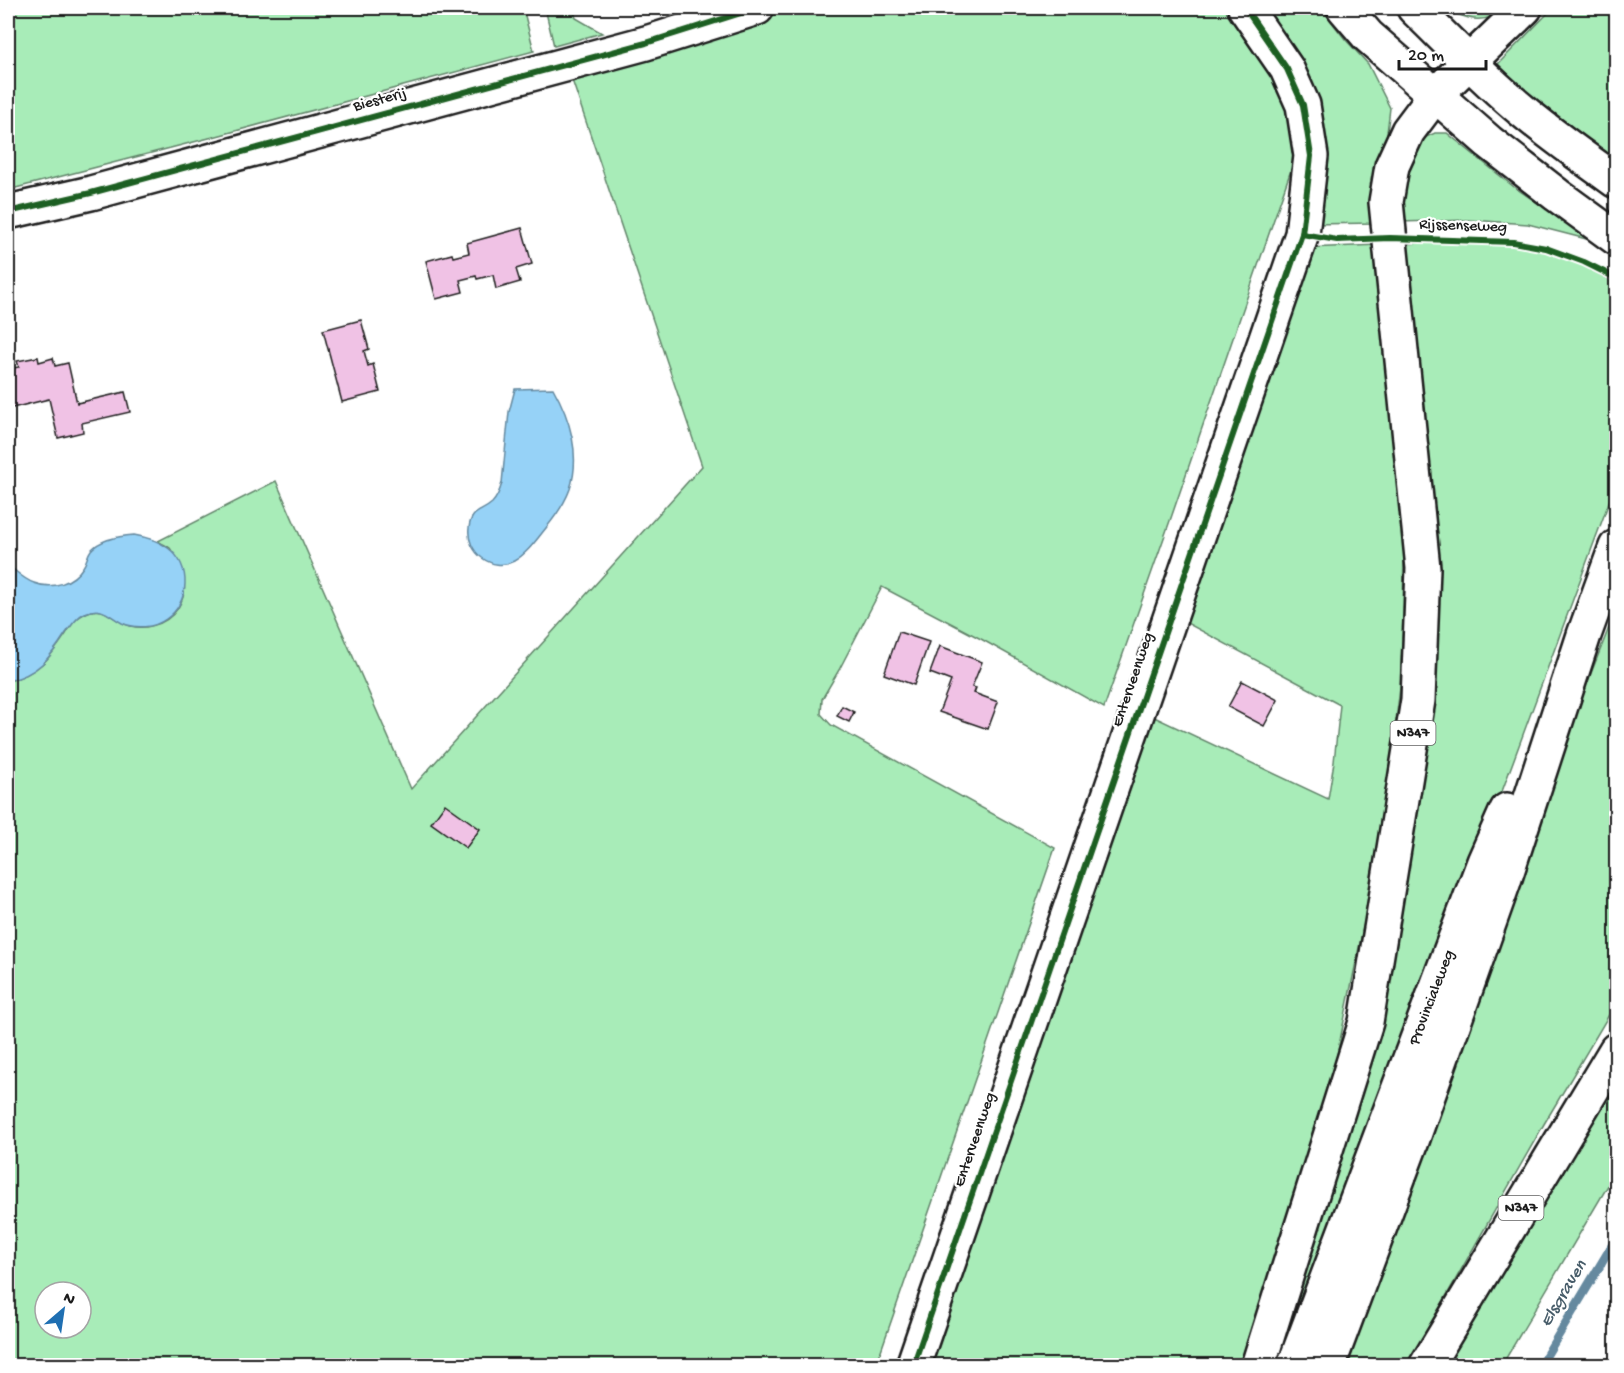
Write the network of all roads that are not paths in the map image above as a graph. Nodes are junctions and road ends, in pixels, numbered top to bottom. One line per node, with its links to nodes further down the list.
1 (757, 8): 9 (main road, Biesterij)
2 (1245, 8): 14 (main road, Enterveenweg)
3 (1344, 8): 7 (main road)
4 (1414, 8): 6 (main road)
5 (1525, 8): 6 (main road, N347)
6 (1469, 63): 7 (main road, N347); 8 (main road)
7 (1435, 95): 10 (main road); 15 (main road, N347)
8 (1617, 181)
9 (8, 212)
10 (1617, 238)
11 (1617, 547): 12 (main road, Provincialeweg)
12 (1584, 635): 16 (main road, Provincialeweg); 17 (main road, Provincialeweg)
13 (1617, 1050): 18 (main road, N347)
14 (913, 1365)
15 (1258, 1365)
16 (1294, 1365)
17 (1328, 1365)
18 (1426, 1365)

